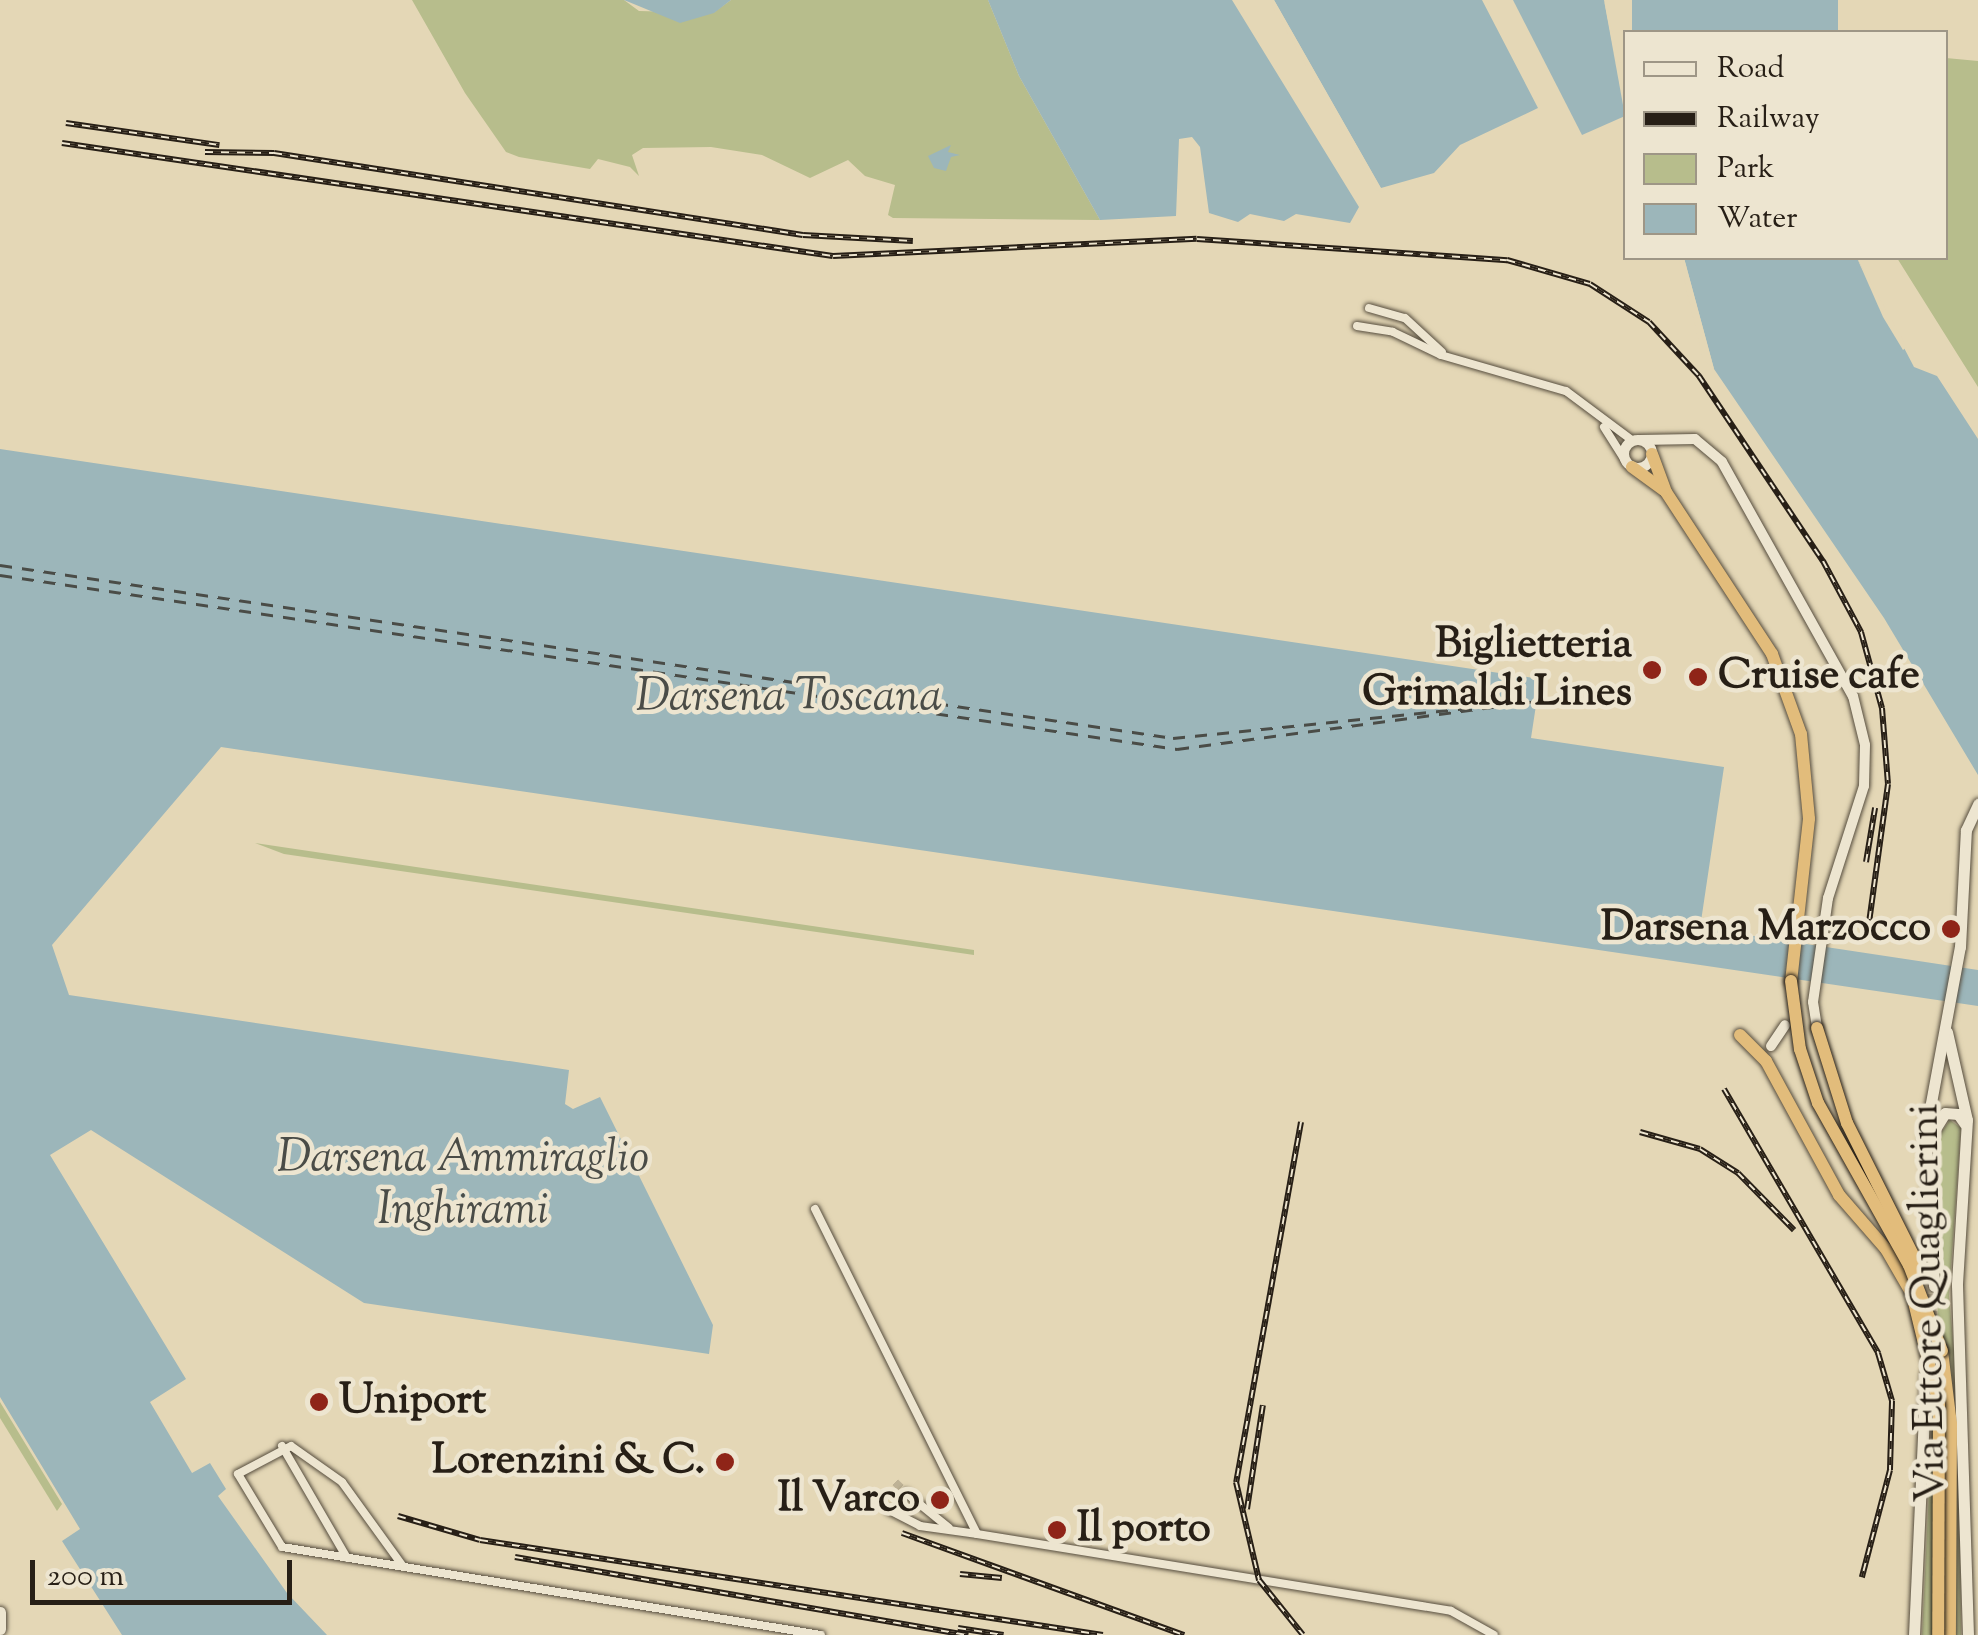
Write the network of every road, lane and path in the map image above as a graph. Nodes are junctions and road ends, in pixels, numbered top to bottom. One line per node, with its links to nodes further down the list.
1 (1369, 308): 3 (street)
2 (1357, 326): 3 (street)
3 (1450, 357): 4 (street)
4 (1600, 419): 6 (street); 8 (street)
5 (1671, 439): 6 (street); 7 (street); 11 (street)
6 (1637, 440): 7 (street); 8 (street)
7 (1652, 453): 8 (street); 9 (highway)
8 (1629, 465): 9 (highway)
9 (1666, 492): 19 (highway, bridge)
10 (1978, 804): 17 (main road)
11 (1814, 988): 12 (street); 14 (street)
12 (1801, 1010)
13 (1785, 1025): 16 (street)
14 (1817, 1028): 25 (highway, bridge)
15 (1740, 1035): 18 (highway)
16 (1771, 1046): 18 (highway)
17 (1946, 1065): 20 (main road, Via Ettore Quaglierini); 21 (main road)
18 (1773, 1073): 24 (highway)
19 (1830, 1128): 24 (highway, bridge); 25 (highway, bridge)
20 (1967, 1128): 21 (main road); 41 (main road, Via Ettore Quaglierini)
21 (1927, 1173): 23 (main road)
22 (816, 1209): 31 (street)
23 (1934, 1286)
24 (1912, 1294): 39 (highway, bridge)
25 (1942, 1350): 40 (highway)
26 (1926, 1373): 38 (main road)
27 (282, 1446): 32 (street); 32 (street); 33 (street)
28 (906, 1493): 30 (street)
29 (889, 1510): 30 (street)
30 (952, 1530): 31 (street)
31 (977, 1534): 37 (street)
32 (347, 1558): 33 (street)
33 (402, 1566): 36 (street)
34 (0, 1612): 35 (main road)
35 (0, 1629)
36 (821, 1635)
37 (1494, 1635)
38 (1914, 1635)
39 (1938, 1635)
40 (1950, 1635)
41 (1968, 1635)

